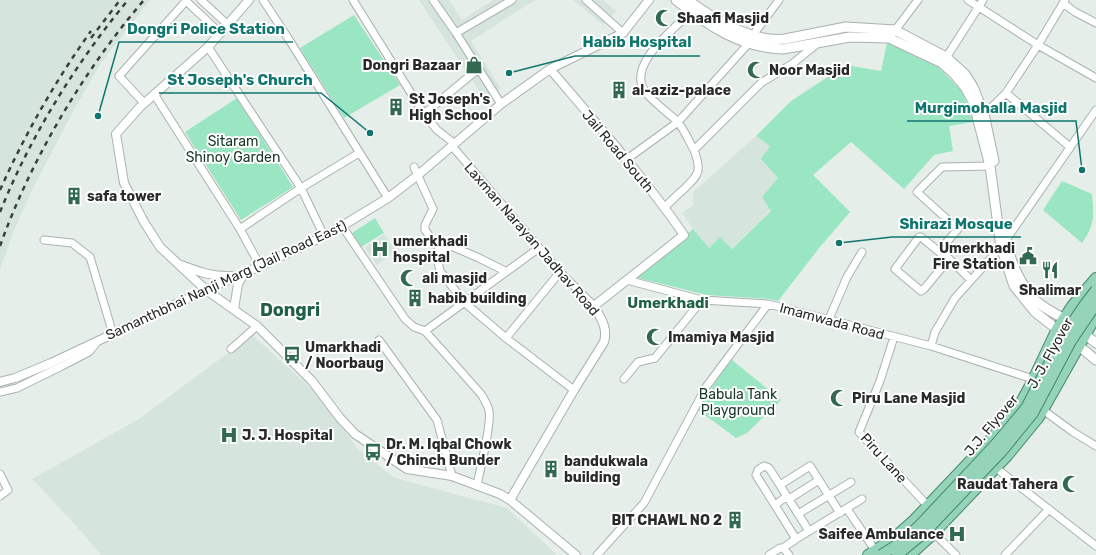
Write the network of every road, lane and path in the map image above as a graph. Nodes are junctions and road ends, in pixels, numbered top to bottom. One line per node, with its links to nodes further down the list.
1 (202, 0): 17 (street)
2 (249, 0): 17 (street)
3 (263, 0): 42 (street)
4 (353, 0): 36 (street, Laxman Narayan Jadhav Road)
5 (433, 0): 20 (street)
6 (512, 0): 20 (street)
7 (586, 0): 21 (street)
8 (649, 0): 21 (street, Samanthbhai Nanji Marg (Jail Road East))
9 (676, 0): 15 (main road)
10 (779, 0): 23 (street)
11 (918, 0): 18 (street)
12 (968, 0): 14 (street)
13 (1064, 2): 16 (street); 25 (street)
14 (980, 3): 25 (street); 27 (street)
15 (691, 6): 23 (main road); 38 (street)
16 (1096, 23)
17 (227, 24): 19 (street)
18 (895, 30): 22 (street); 23 (main road); 27 (main road)
19 (220, 32): 26 (street); 33 (street)
20 (456, 33): 28 (street)
21 (623, 34): 29 (street, Samanthbhai Nanji Marg (Jail Road East))
22 (889, 38): 24 (main road); 27 (main road)
23 (751, 39): 24 (main road); 38 (street)
24 (818, 43): 41 (street)
25 (1038, 45): 30 (street); 31 (street)
26 (208, 46): 32 (street); 47 (street)
27 (944, 60): 37 (main road)
28 (478, 69): 34 (street); 36 (street)
29 (550, 69): 34 (street, Samanthbhai Nanji Marg (Jail Road East)); 43 (street, Jail Road South)
30 (1096, 78)
31 (1006, 93): 37 (street); 40 (street)
32 (154, 94): 33 (street); 51 (street)
33 (144, 103): 59 (street)
34 (501, 104): 39 (street, Samanthbhai Nanji Marg (Jail Road East))
35 (1096, 110): 40 (street)
36 (424, 114): 39 (street, Laxman Narayan Jadhav Road)
37 (981, 117): 44 (main road); 54 (main road)
38 (678, 122): 41 (street); 43 (street)
39 (453, 145): 46 (street, Samanthbhai Nanji Marg (Jail Road East)); 55 (street, Laxman Narayan Jadhav Road)
40 (1070, 147): 54 (street)
41 (694, 150): 49 (street)
42 (359, 153): 47 (street); 48 (street)
43 (626, 159): 49 (street, Jail Road South)
44 (990, 166): 54 (main road); 58 (street)
45 (414, 167): 46 (street)
46 (418, 175): 48 (street, Samanthbhai Nanji Marg (Jail Road East)); 56 (street)
47 (301, 188): 51 (street); 52 (street)
48 (388, 198): 50 (street, Samanthbhai Nanji Marg (Jail Road East))
49 (664, 207): 65 (street, Jail Road South)
50 (342, 226): 52 (street, Samanthbhai Nanji Marg (Jail Road East)); 80 (street)
51 (240, 229): 60 (street)
52 (324, 236): 60 (street, Samanthbhai Nanji Marg (Jail Road East))
53 (44, 240): 81 (street)
54 (1003, 243): 66 (street); 77 (main road); 79 (main road)
55 (539, 248): 61 (street); 62 (street, Laxman Narayan Jadhav Road)
56 (441, 251): 61 (street); 70 (street)
57 (862, 252): 76 (street)
58 (949, 259): 58 (street); 66 (street)
59 (178, 264): 63 (street); 67 (street)
60 (260, 266): 63 (street, Samanthbhai Nanji Marg (Jail Road East))
61 (505, 271): 70 (street)
62 (560, 272): 73 (street, Laxman Narayan Jadhav Road); 84 (street)
63 (240, 275): 67 (street, Samanthbhai Nanji Marg (Jail Road East)); 74 (street)
64 (1096, 278): 77 (main road)
65 (626, 280): 69 (street, Imamwada Road); 73 (street)
66 (971, 280): 89 (street)
67 (206, 290): 74 (street); 81 (street, Samanthbhai Nanji Marg (Jail Road East))
68 (1096, 290): 122 (main road, J.J. Flyover, bridge)
69 (702, 300): 71 (street, Imamwada Road); 92 (street)
70 (465, 302): 80 (street); 84 (street)
71 (768, 304): 76 (street, Imamwada Road); 124 (street)
72 (1096, 304): 127 (main road, J. J. Flyover, bridge)
73 (594, 306): 95 (street, Laxman Narayan Jadhav Road)
74 (234, 309): 78 (street)
75 (1096, 316): 82 (main road)
76 (829, 319): 83 (street, Imamwada Road)
77 (1064, 319): 79 (main road); 82 (main road)
78 (257, 326): 90 (street); 101 (street)
79 (1057, 329): 88 (main road); 93 (main road)
80 (425, 331): 104 (street)
81 (113, 334): 85 (street, Samanthbhai Nanji Marg (Jail Road East))
82 (1086, 334): 87 (main road); 88 (main road)
83 (894, 337): 89 (street, Imamwada Road); 112 (street, Piru Lane)
84 (506, 338): 95 (street)
85 (99, 340): 94 (street, Samanthbhai Nanji Marg (Jail Road East)); 96 (street)
86 (379, 340): 101 (street)
87 (1096, 343)
88 (1079, 345): 91 (main road); 97 (main road)
89 (931, 346): 93 (street, Imamwada Road)
90 (231, 349)
91 (1096, 360)
92 (624, 379)
93 (1033, 379): 112 (main road)
94 (0, 382)
95 (574, 390): 110 (street, Laxman Narayan Jadhav Road)
96 (0, 392)
97 (1043, 410): 98 (street); 99 (main road)
98 (1096, 446)
99 (996, 468): 114 (street); 118 (main road)
100 (0, 474): 107 (street)
101 (452, 476): 104 (street)
102 (819, 480): 105 (street); 106 (street); 108 (street)
103 (852, 482): 106 (street)
104 (477, 485): 110 (street)
105 (780, 485): 108 (street); 111 (street)
106 (829, 495): 115 (street); 116 (street)
107 (0, 496)
108 (788, 498): 111 (street); 116 (street)
109 (862, 499): 113 (street)
110 (510, 500): 123 (street)
111 (775, 505): 119 (street)
112 (927, 505): 122 (main road)
113 (847, 508): 115 (street); 122 (street)
114 (1049, 509): 120 (street); 130 (street)
115 (840, 513): 117 (street)
116 (798, 514): 117 (street)
117 (809, 531): 119 (street)
118 (934, 533): 128 (main road); 129 (street)
119 (796, 539): 121 (street)
120 (1096, 546)
121 (783, 548): 125 (street); 126 (street)
122 (874, 553)
123 (576, 555)
124 (597, 555)
125 (769, 555)
126 (789, 555)
127 (897, 555)
128 (910, 555)
129 (956, 555)
130 (1005, 555)

